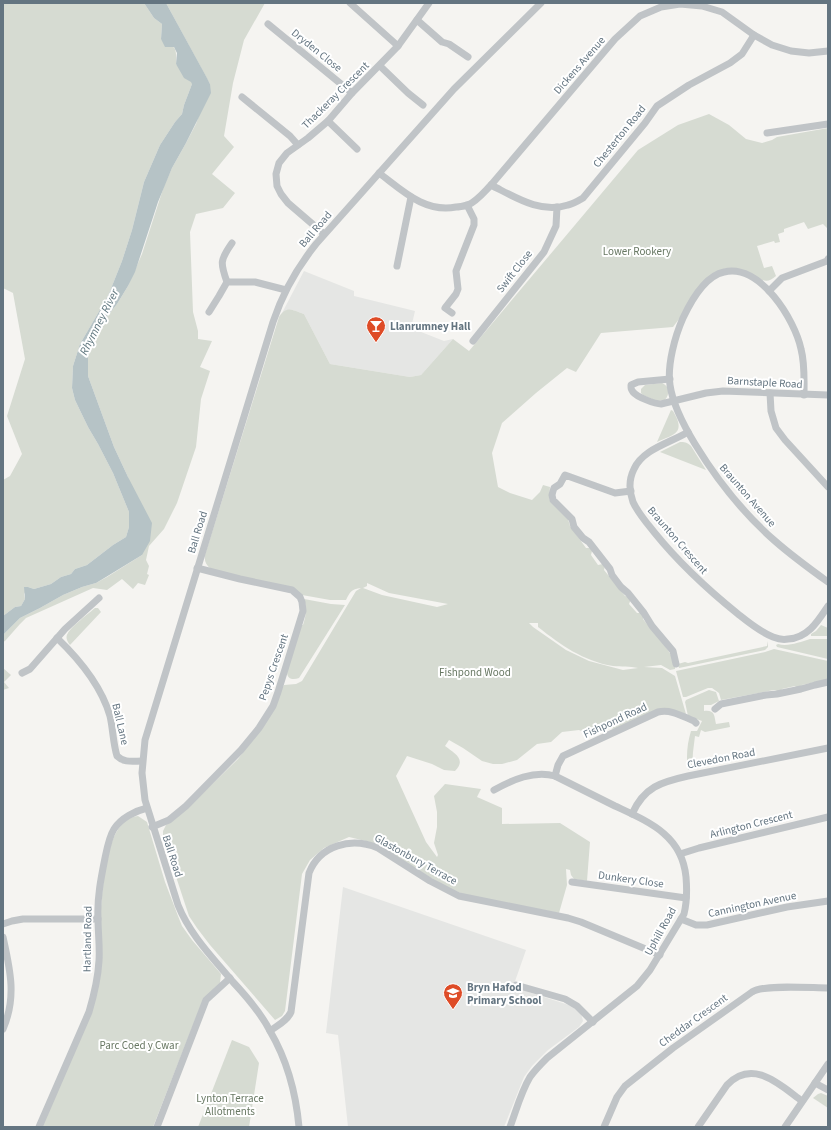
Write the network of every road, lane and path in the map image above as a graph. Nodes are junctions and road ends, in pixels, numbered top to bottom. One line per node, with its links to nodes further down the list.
1 (350, 3): 7 (street)
2 (429, 3): 4 (street, Thackeray Crescent)
3 (540, 3): 19 (street, Ball Road)
4 (417, 20): 7 (street, Thackeray Crescent); 9 (street)
5 (268, 24): 11 (street, Dryden Close)
6 (754, 35): 8 (street, Dickens Avenue); 20 (street, Dickens Avenue); 23 (street, Chesterton Road)
7 (398, 46): 10 (street, Thackeray Crescent)
8 (828, 51)
9 (468, 57)
10 (380, 66): 11 (street, Thackeray Crescent); 13 (street)
11 (352, 93): 14 (street, Thackeray Crescent)
12 (242, 97): 17 (street)
13 (423, 105)
14 (328, 121): 17 (street, Thackeray Crescent); 18 (street)
15 (828, 124): 16 (street)
16 (768, 133)
17 (298, 145): 24 (street, Thackeray Crescent)
18 (358, 148)
19 (379, 173): 21 (street, Dickens Avenue); 24 (street, Ball Road)
20 (491, 185): 22 (street, Dickens Avenue); 23 (street, Chesterton Road)
21 (411, 197): 22 (street, Dickens Avenue); 27 (street)
22 (467, 205): 32 (street)
23 (557, 207): 33 (street, Swift Close)
24 (324, 234): 29 (street, Ball Road)
25 (232, 243): 28 (street)
26 (828, 259): 30 (street)
27 (397, 266)
28 (227, 282): 29 (street); 31 (street)
29 (286, 290): 42 (street, Ball Road)
30 (769, 291): 34 (street, Braunton Avenue); 36 (street, Braunton Avenue)
31 (208, 312)
32 (452, 313)
33 (473, 341)
34 (670, 379): 38 (street, Braunton Avenue); 38 (street, Barnstaple Road)
35 (770, 392): 36 (street, Barnstaple Road); 38 (street, Barnstaple Road); 40 (street)
36 (804, 395): 37 (street, Barnstaple Road)
37 (828, 395)
38 (674, 401): 39 (street, Braunton Avenue)
39 (688, 432): 41 (street, Braunton Crescent); 43 (street, Braunton Avenue)
40 (828, 487)
41 (631, 491): 45 (street, Braunton Crescent); 47 (street)
42 (197, 568): 53 (street, Ball Road); 59 (street, Pepys Crescent)
43 (828, 582)
44 (100, 598): 46 (street)
45 (828, 606)
46 (57, 638): 48 (street); 53 (street, Ball Lane)
47 (676, 664)
48 (22, 673)
49 (828, 682): 50 (street)
50 (715, 709)
51 (696, 723): 54 (street, Fishpond Road)
52 (828, 748): 57 (street, Clevedon Road)
53 (142, 761): 56 (street, Ball Road)
54 (555, 776): 55 (street, Uphill Road); 57 (street, Uphill Road)
55 (494, 790)
56 (146, 808): 59 (street, Ball Road); 64 (street, Hartland Road)
57 (632, 814): 60 (street, Uphill Road)
58 (828, 817): 60 (street, Arlington Crescent)
59 (152, 827): 69 (street, Ball Road)
60 (680, 854): 62 (street, Uphill Road)
61 (572, 882): 62 (street, Dunkery Close)
62 (686, 898): 65 (street, Uphill Road)
63 (828, 901): 65 (street, Cannington Avenue)
64 (98, 919): 66 (street); 79 (street, Hartland Road)
65 (681, 919): 68 (street, Uphill Road)
66 (3, 924)
67 (3, 937): 73 (street)
68 (660, 955): 72 (street, Uphill Road); 74 (street, Glastonbury Terrace)
69 (230, 978): 74 (street, Ball Road); 80 (street)
70 (516, 985): 72 (street)
71 (828, 988): 83 (street, Cheddar Crescent)
72 (593, 1022): 82 (street, Uphill Road)
73 (3, 1028)
74 (270, 1030): 81 (street, Ball Road)
75 (828, 1064): 76 (street)
76 (815, 1083): 77 (street); 78 (street)
77 (828, 1090)
78 (802, 1101): 84 (street); 85 (street)
79 (39, 1127)
80 (157, 1127)
81 (300, 1127)
82 (510, 1127)
83 (604, 1127)
84 (698, 1127)
85 (785, 1127)

